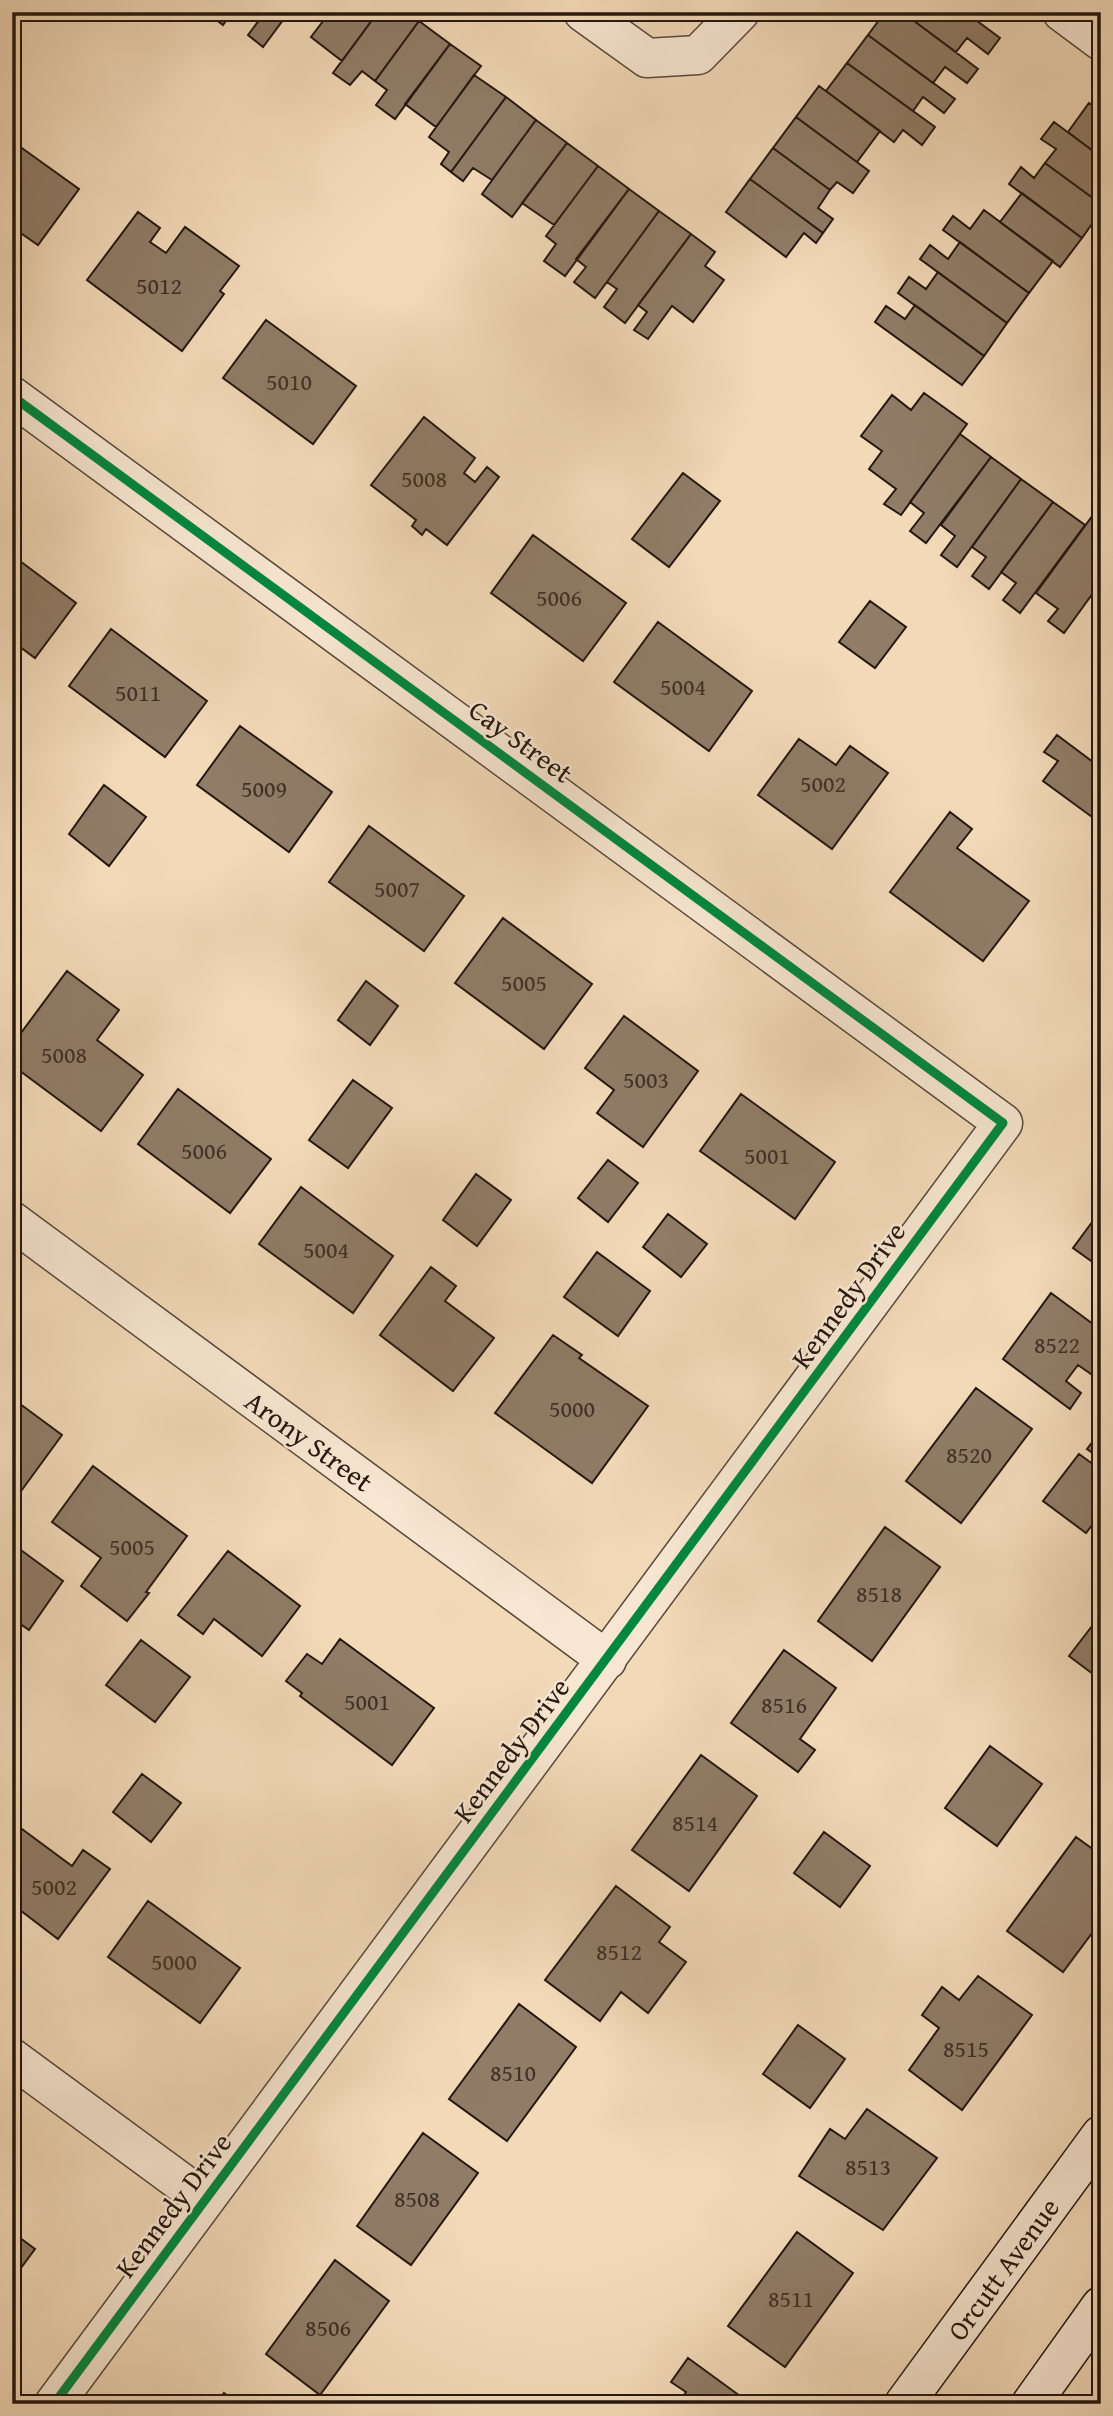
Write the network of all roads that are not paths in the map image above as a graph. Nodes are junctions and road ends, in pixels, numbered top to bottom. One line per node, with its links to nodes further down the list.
1 (583, 12): 2 (street)
2 (740, 12)
3 (1062, 12): 4 (street)
4 (1098, 30)
5 (12, 396): 6 (street, Cay Street)
6 (1003, 1123): 8 (street, Kennedy Drive)
7 (12, 1221): 8 (street, Arony Street)
8 (607, 1660): 11 (street, Kennedy Drive)
9 (12, 2058): 11 (street)
10 (1101, 2135): 14 (street, Orcutt Avenue)
11 (205, 2200): 13 (street, Kennedy Drive)
12 (1101, 2306): 15 (street)
13 (54, 2404)
14 (904, 2404)
15 (1031, 2404)

